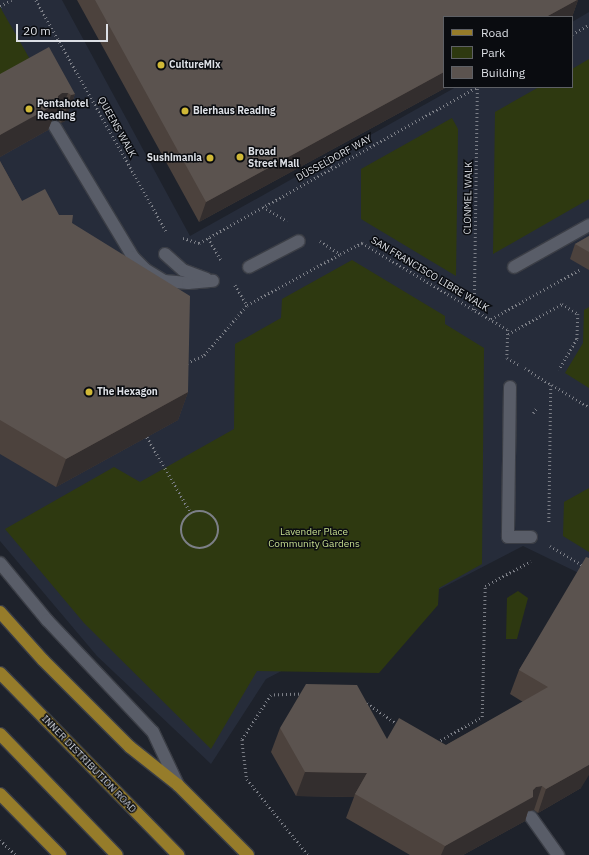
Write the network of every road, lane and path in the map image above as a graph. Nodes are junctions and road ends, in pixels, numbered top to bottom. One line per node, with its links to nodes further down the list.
1 (11, 0): 3 (path)
2 (36, 0): 14 (path, QUEENS WALK)
3 (0, 6)
4 (589, 25): 5 (path)
5 (573, 33)
6 (475, 88): 10 (path, DÜSSELDORF WAY)
7 (477, 88): 23 (path, CLONMEL WALK)
8 (55, 127): 18 (lane)
9 (326, 156): 10 (path)
10 (332, 168): 11 (path, DÜSSELDORF WAY)
11 (263, 207): 12 (path); 15 (path, DÜSSELDORF WAY)
12 (289, 223)
13 (589, 225): 21 (lane)
14 (168, 234)
15 (176, 237)
16 (314, 238): 19 (path)
17 (299, 240): 20 (lane)
18 (165, 254)
19 (340, 254): 23 (path, SAN FRANCISCO LIBRE WALK); 26 (path, SAN FRANCISCO LIBRE WALK)
20 (249, 267)
21 (514, 267)
22 (578, 270): 24 (path, SAN FRANCISCO LIBRE WALK)
23 (474, 310): 24 (path, SAN FRANCISCO LIBRE WALK)
24 (490, 319): 25 (path, SAN FRANCISCO LIBRE WALK)
25 (508, 334): 27 (path); 28 (path)
26 (186, 364)
27 (559, 370)
28 (551, 385): 30 (path); 33 (path)
29 (510, 387): 34 (lane)
30 (589, 407)
31 (147, 437): 32 (path)
32 (191, 513): 32 (path)
33 (549, 525)
34 (531, 537)
35 (549, 539): 36 (path)
36 (549, 545): 37 (path); 40 (path)
37 (549, 551)
38 (536, 558): 47 (path)
39 (0, 563): 48 (lane)
40 (589, 569)
41 (0, 612): 48 (main road)
42 (0, 673): 55 (main road, INNER DISTRIBUTION ROAD)
43 (311, 694): 57 (path)
44 (362, 700): 45 (path)
45 (406, 729)
46 (0, 734): 54 (main road)
47 (431, 746)
48 (178, 785): 56 (main road)
49 (0, 794): 53 (main road)
50 (532, 817): 58 (lane)
51 (0, 840): 52 (path)
52 (16, 855)
53 (60, 855)
54 (118, 855)
55 (178, 855)
56 (248, 855)
57 (308, 855)
58 (558, 855)

